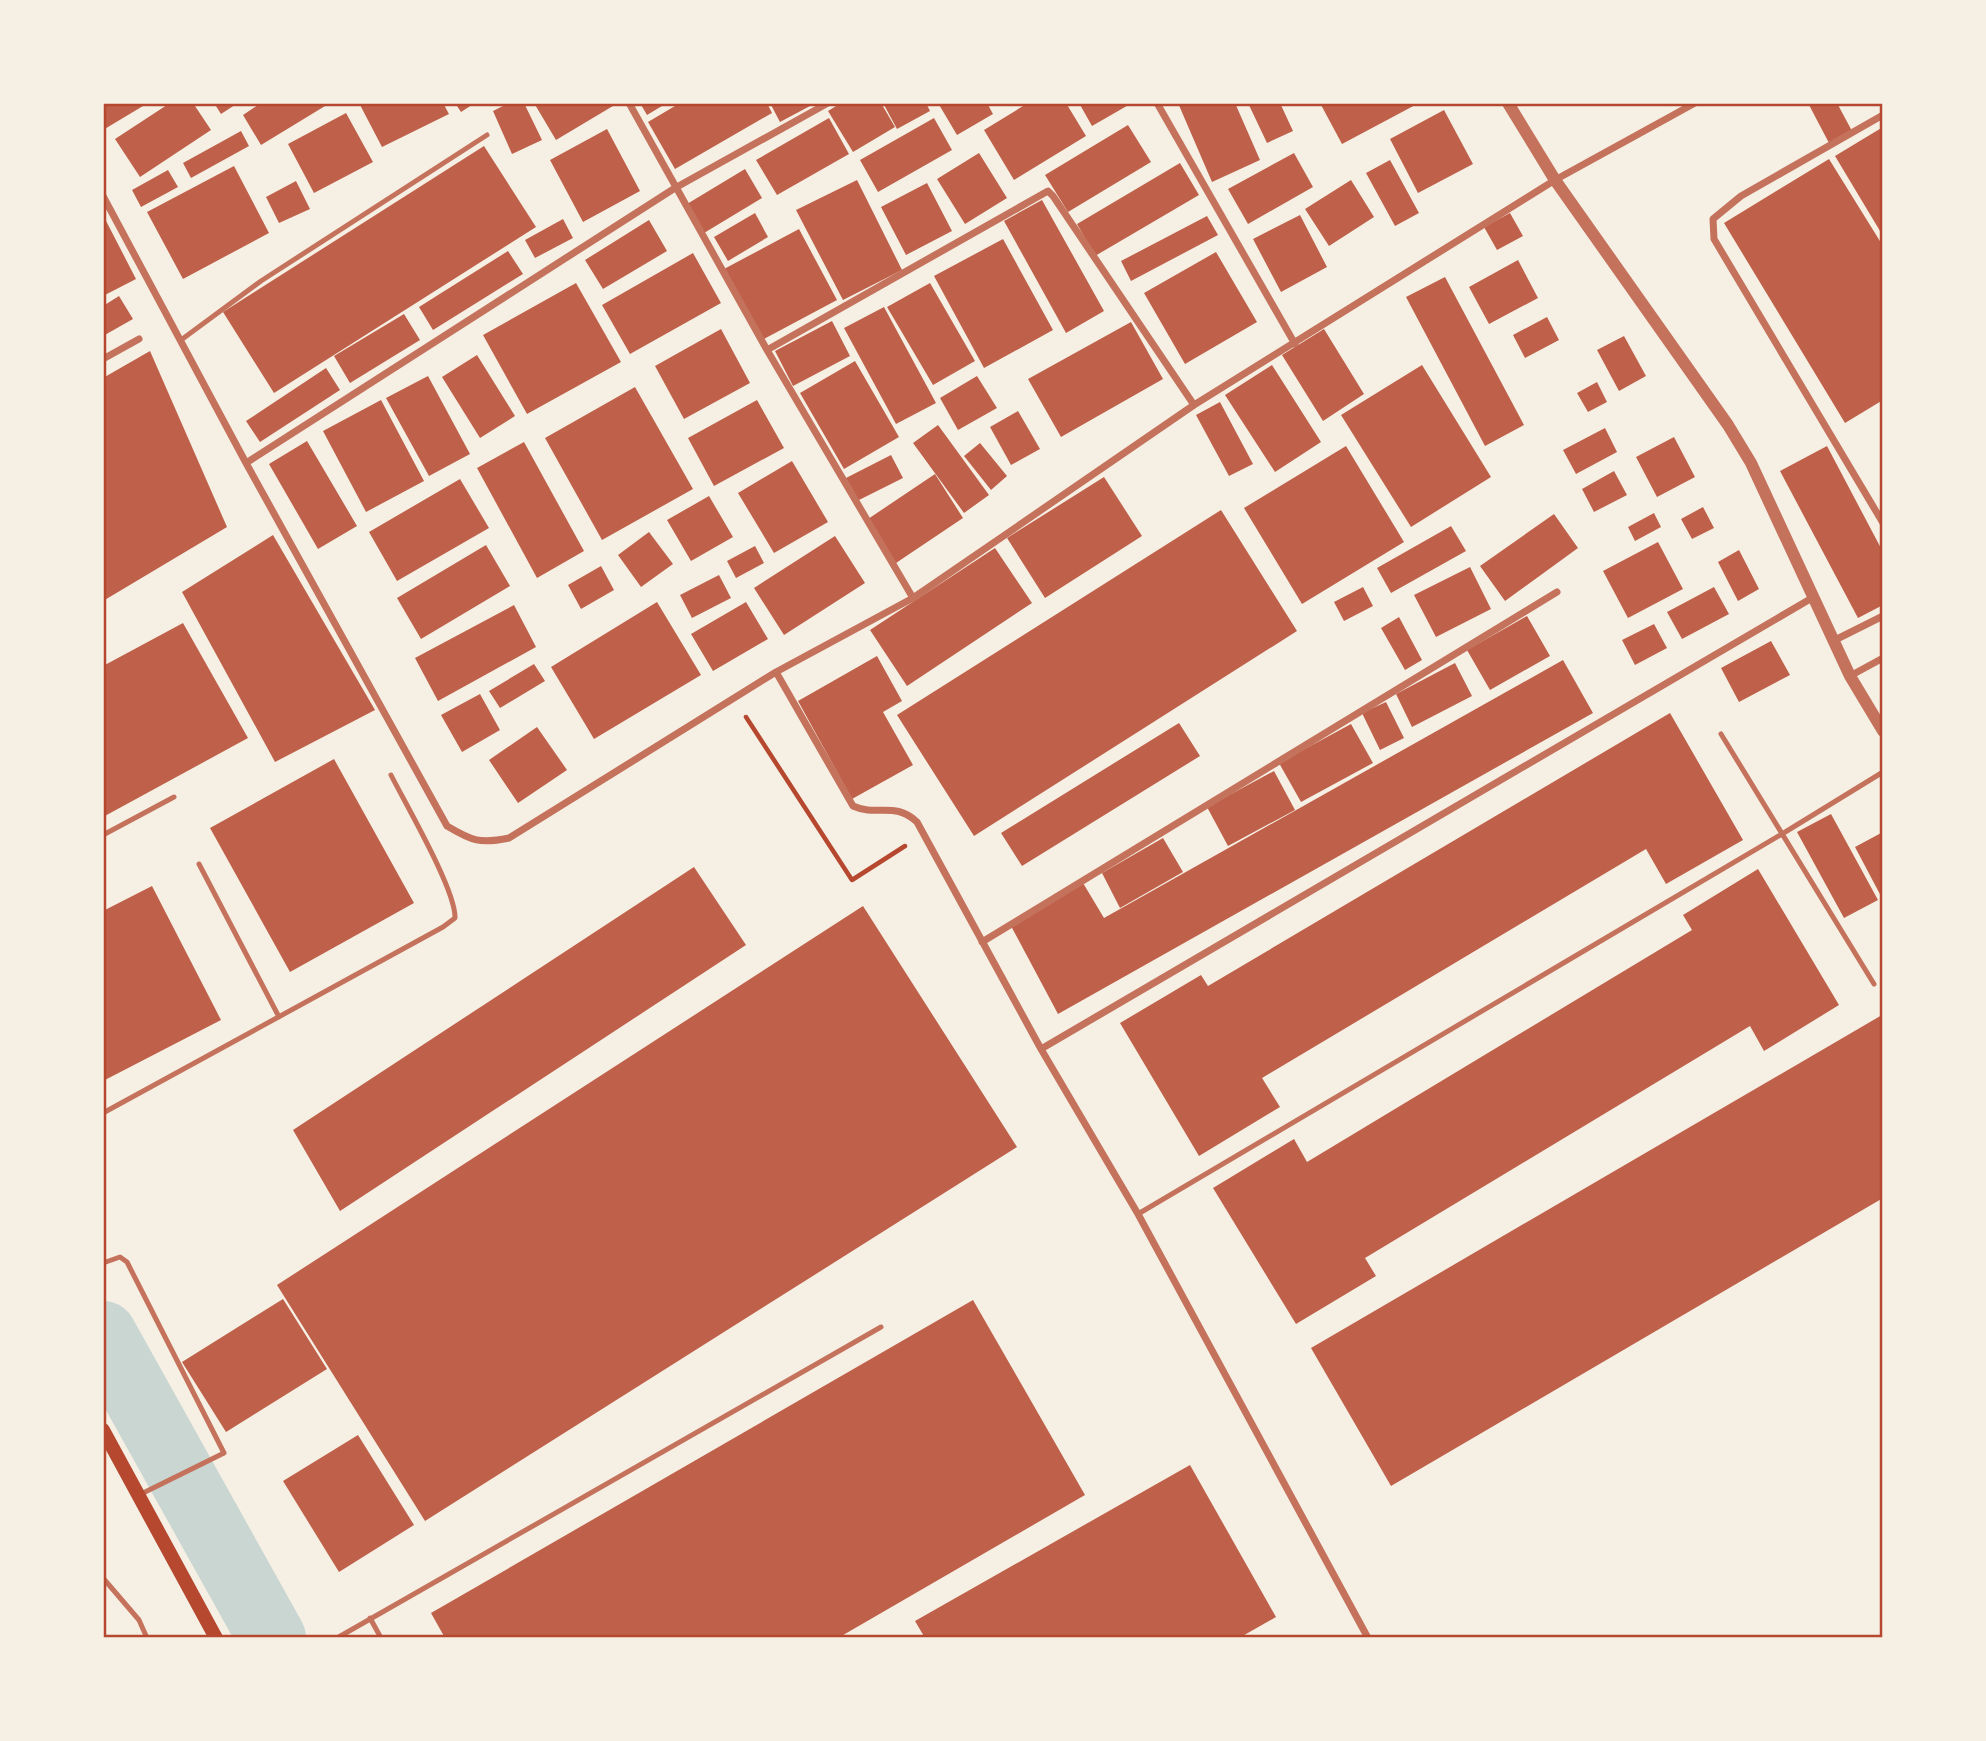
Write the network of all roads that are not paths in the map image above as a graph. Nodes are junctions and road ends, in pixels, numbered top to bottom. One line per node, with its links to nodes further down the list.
1 (629, 103): 9 (street)
2 (828, 103): 9 (street)
3 (1157, 103): 13 (street)
4 (1508, 103): 8 (street)
5 (1695, 103): 8 (street)
6 (1883, 115): 18 (street)
7 (487, 135): 12 (lane)
8 (1555, 180): 13 (street); 21 (street)
9 (675, 188): 14 (street); 17 (street)
10 (103, 196): 12 (street)
11 (139, 339): 15 (street)
12 (181, 340): 17 (street)
13 (1295, 344): 16 (street)
14 (767, 350): 16 (street); 20 (street)
15 (103, 359)
16 (1194, 405): 20 (street)
17 (246, 463): 25 (street)
18 (1883, 523)
19 (1557, 592): 35 (street)
20 (913, 598): 25 (street)
21 (1812, 598): 23 (street); 38 (street)
22 (1883, 616): 23 (street)
23 (1833, 641): 26 (street)
24 (1883, 658): 26 (street)
25 (776, 672): 35 (street)
26 (1850, 676): 27 (street)
27 (1883, 731)
28 (1721, 734): 33 (lane)
29 (1883, 772): 33 (lane)
30 (391, 775): 37 (lane)
31 (174, 797): 32 (lane)
32 (103, 835)
33 (1782, 835): 36 (lane); 40 (lane)
34 (199, 864): 37 (lane)
35 (982, 942): 38 (street)
36 (1874, 984)
37 (279, 1017): 39 (lane)
38 (1041, 1049): 40 (street)
39 (103, 1113)
40 (1138, 1214): 51 (street)
41 (103, 1262): 44 (lane)
42 (881, 1327): 46 (lane)
43 (103, 1430): 44 (main road)
44 (139, 1495): 48 (main road)
45 (103, 1578): 47 (lane)
46 (370, 1618): 49 (lane); 50 (lane)
47 (147, 1638)
48 (216, 1638)
49 (337, 1638)
50 (381, 1638)
51 (1368, 1638)

